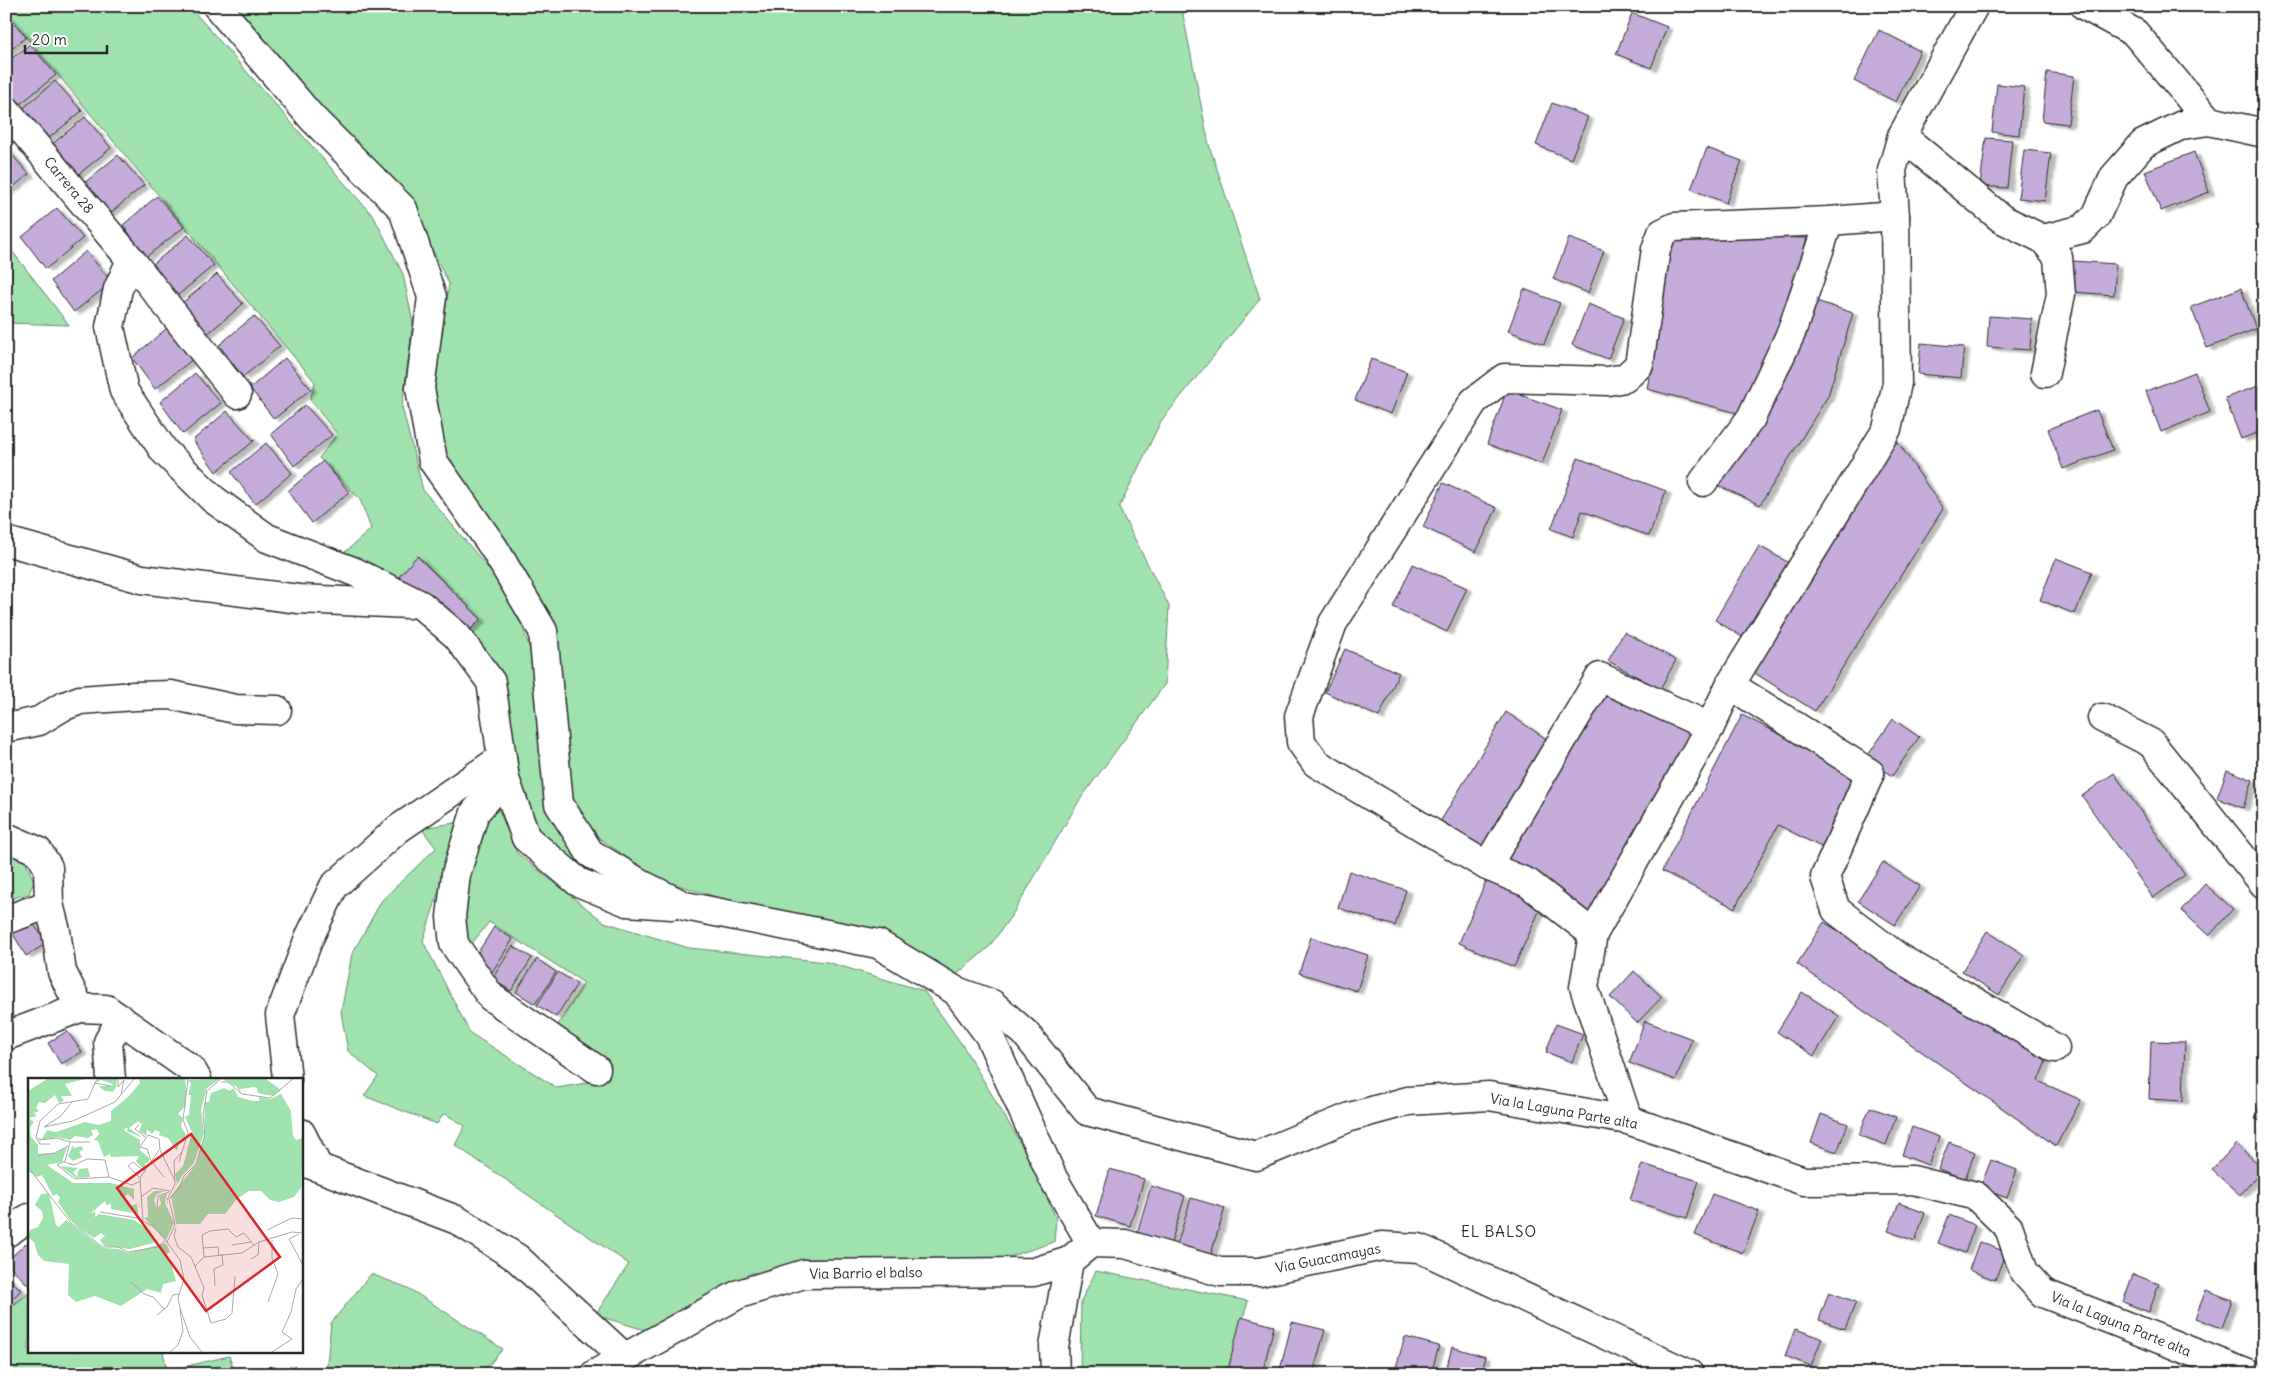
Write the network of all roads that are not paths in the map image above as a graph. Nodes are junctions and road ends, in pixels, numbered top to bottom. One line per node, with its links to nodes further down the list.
1 (217, 6): 27 (street)
2 (1974, 6): 7 (street)
3 (2085, 6): 5 (street)
4 (6, 110): 11 (street, Carrera 28)
5 (2208, 121): 6 (street); 10 (street)
6 (2264, 133)
7 (1902, 136): 8 (street); 10 (street)
8 (1895, 216): 9 (street); 17 (street)
9 (1829, 221): 14 (street); 24 (street)
10 (2043, 239): 12 (street)
11 (131, 260): 13 (street, Carrera 28); 16 (street)
12 (2045, 373)
13 (237, 394)
14 (1703, 482)
15 (6, 541): 16 (street)
16 (420, 605): 22 (street)
17 (1730, 685): 20 (street); 34 (street)
18 (277, 710): 21 (street)
19 (2102, 718): 25 (street)
20 (1710, 727): 24 (street); 29 (street)
21 (6, 728)
22 (504, 768): 27 (street); 35 (street); 38 (street)
23 (6, 836): 26 (street)
24 (1487, 866): 29 (street)
25 (2264, 884)
26 (49, 904): 28 (street); 31 (street)
27 (685, 906): 30 (street)
28 (6, 920)
29 (1594, 934): 39 (street)
30 (956, 991): 39 (street, Via la Laguna Parte alta); 44 (street)
31 (80, 1008): 32 (street); 33 (street)
32 (121, 1020): 36 (street); 37 (street)
33 (6, 1036)
34 (2055, 1048)
35 (596, 1069)
36 (111, 1078)
37 (196, 1078)
38 (288, 1078)
39 (1628, 1120): 50 (street, Via la Laguna Parte alta)
40 (302, 1136): 41 (street)
41 (310, 1164): 46 (street)
42 (28, 1219): 43 (street)
43 (6, 1233)
44 (1091, 1243): 45 (street); 49 (street, Via Guacamayas)
45 (1069, 1261): 46 (street, Via Barrio el balso); 48 (street)
46 (624, 1357): 47 (street, Via Barrio el balso)
47 (595, 1374)
48 (1055, 1374)
49 (1689, 1374)
50 (2248, 1374)

